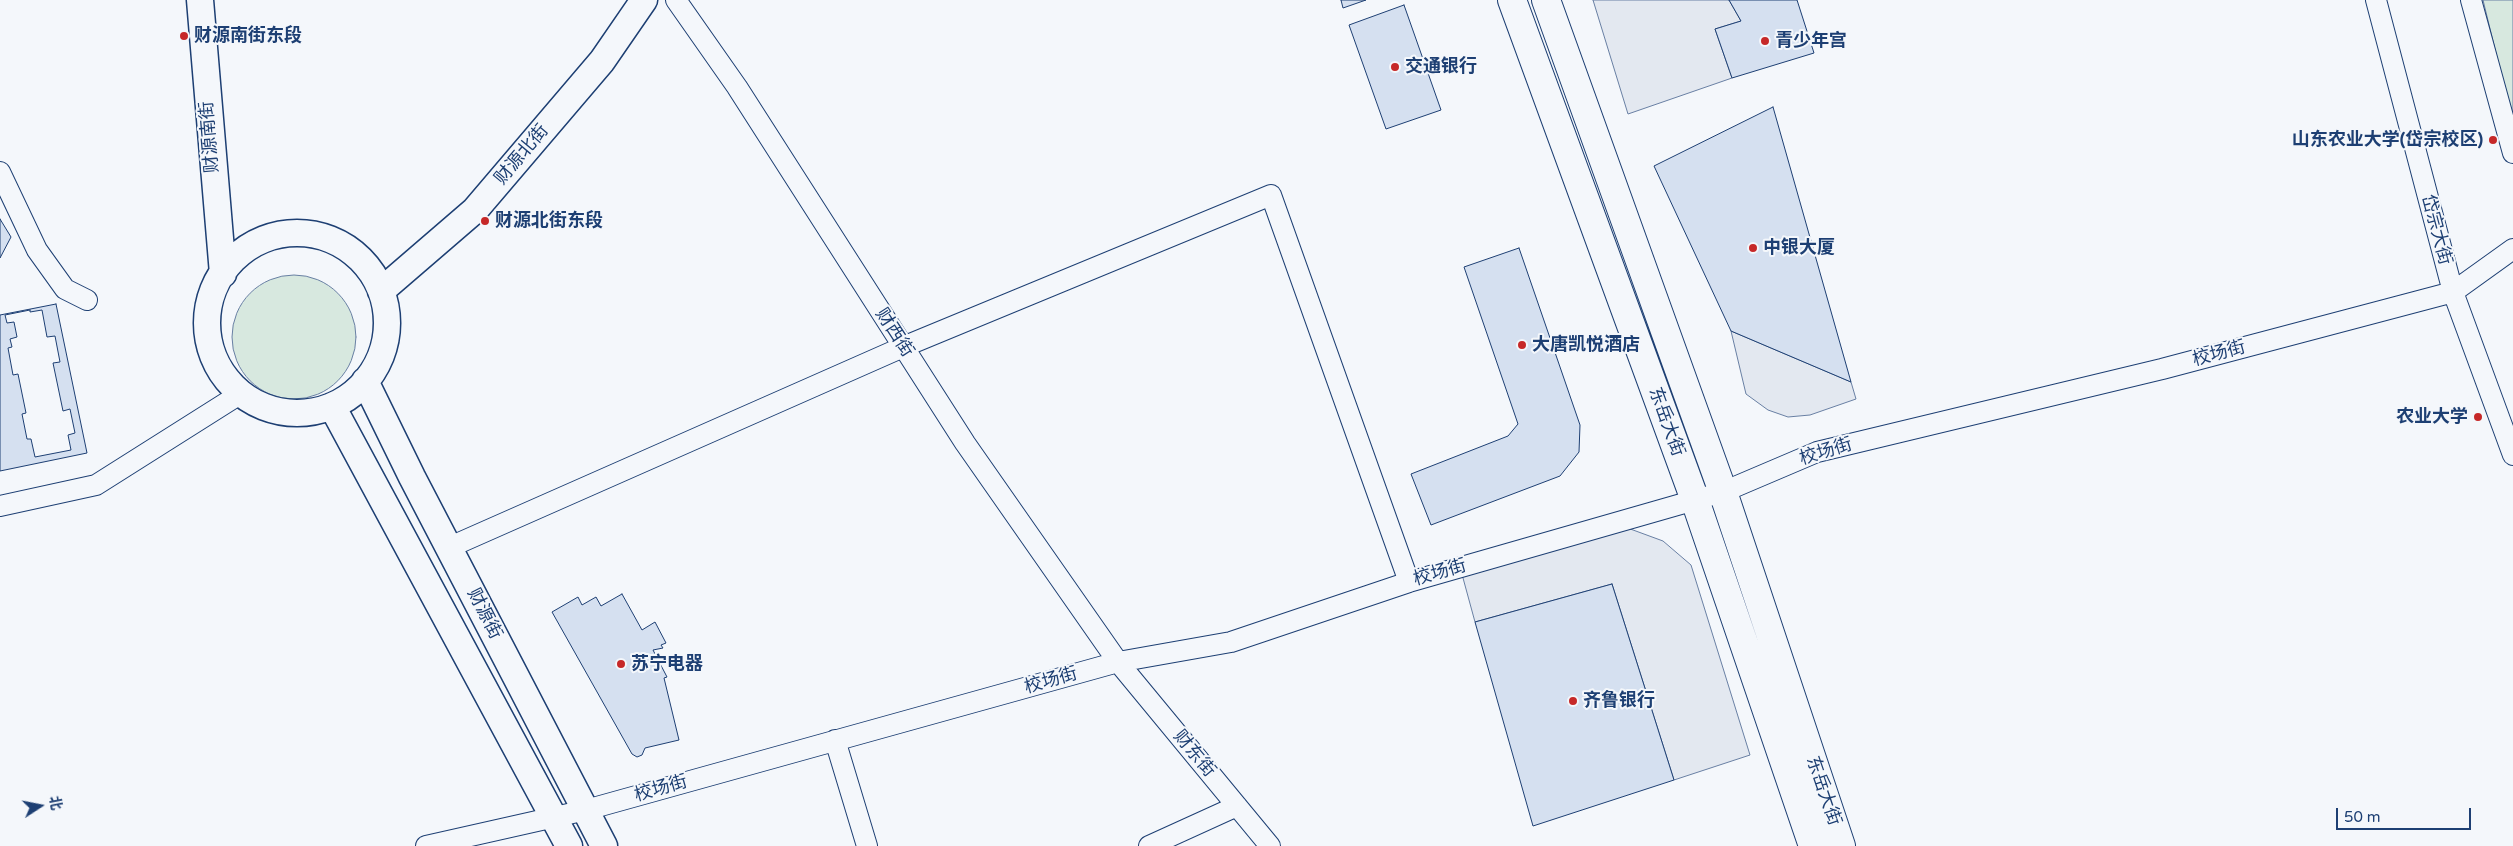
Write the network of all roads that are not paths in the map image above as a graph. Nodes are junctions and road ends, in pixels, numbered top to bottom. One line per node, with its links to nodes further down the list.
1 (200, 0): 11 (main road, 财源南街)
2 (644, 0): 12 (main road, 财源北街)
3 (676, 0): 15 (street, 财西街)
4 (1512, 0): 21 (highway, 东岳大街)
5 (1546, 0): 20 (highway, 东岳大街)
6 (2376, 0): 13 (street, 岱宗大街)
7 (2471, 0): 8 (street)
8 (2513, 153)
9 (0, 172): 14 (street)
10 (2513, 249): 13 (street)
11 (223, 274): 12 (main road); 17 (main road)
12 (381, 291): 16 (main road)
13 (2453, 292): 19 (street, 岱宗大街); 20 (street, 校场街)
14 (87, 300)
15 (903, 346): 23 (street); 24 (street); 25 (street, 财西街)
16 (365, 381): 18 (main road); 23 (main road, 财源街)
17 (240, 394): 18 (main road); 22 (street)
18 (332, 406): 29 (main road, 财源街)
19 (2513, 455)
20 (1723, 492): 21 (street, 校场街); 37 (highway, 东岳大街)
21 (1695, 500): 24 (street, 校场街); 36 (highway, 东岳大街)
22 (0, 506)
23 (450, 547): 28 (main road, 财源街)
24 (1409, 582): 25 (street, 校场街)
25 (1118, 662): 26 (street, 校场街); 27 (street, 财东街)
26 (835, 740): 28 (street, 校场街); 33 (street)
27 (1237, 806): 34 (street); 35 (street, 财东街)
28 (586, 810): 29 (street, 校场街); 32 (main road, 财源街)
29 (553, 818): 30 (street, 校场街); 31 (main road, 财源街)
30 (426, 846)
31 (569, 846)
32 (604, 846)
33 (867, 846)
34 (1149, 846)
35 (1270, 846)
36 (1813, 846)
37 (1841, 846)

